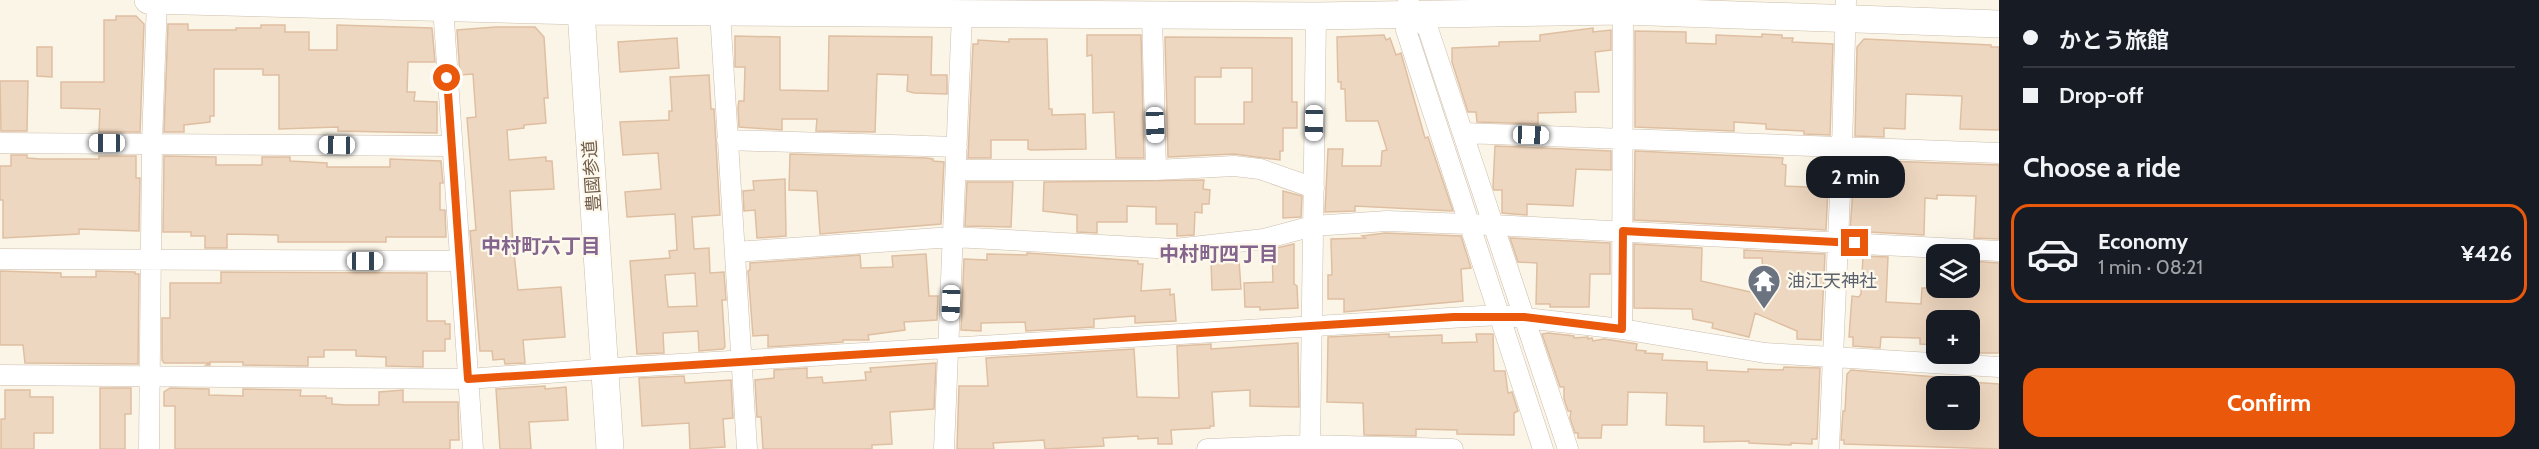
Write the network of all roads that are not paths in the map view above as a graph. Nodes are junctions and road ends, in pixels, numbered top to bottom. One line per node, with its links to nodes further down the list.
1 (148, 0): 2 (street)
2 (157, 0): 3 (street); 19 (street)
3 (443, 6): 10 (street); 20 (street)
4 (871, 7): 11 (street); 12 (street)
5 (1411, 7): 6 (street); 13 (street); 15 (street); 27 (street)
6 (1613, 7): 7 (street); 16 (street)
7 (1713, 7): 8 (street)
8 (1845, 9): 14 (street); 22 (street)
9 (1154, 10): 12 (street); 13 (street); 25 (street)
10 (581, 11): 11 (street); 45 (street, 豊國参道)
11 (720, 12): 17 (street)
12 (962, 14): 21 (street)
13 (1316, 16): 26 (street)
14 (1999, 24)
15 (1462, 133): 16 (street); 28 (street)
16 (1623, 139): 22 (street); 30 (street)
17 (727, 140): 21 (street); 34 (street)
18 (0, 143): 19 (street)
19 (152, 143): 20 (street); 36 (street)
20 (452, 146): 37 (street)
21 (957, 147): 24 (street)
22 (1842, 148): 23 (street); 32 (street)
23 (1999, 153)
24 (956, 170): 25 (street); 31 (street)
25 (1156, 170): 26 (street)
26 (1314, 188): 29 (street)
27 (1468, 224): 28 (street); 29 (street); 38 (street)
28 (1494, 225): 30 (street); 39 (street)
29 (1313, 226): 31 (street); 40 (street)
30 (1623, 231): 32 (street); 41 (street)
31 (953, 237): 34 (street); 42 (street)
32 (1837, 242): 33 (street); 43 (street)
33 (1999, 251)
34 (735, 252): 44 (street)
35 (0, 259): 36 (street)
36 (151, 260): 37 (street); 48 (street)
37 (460, 261): 49 (street)
38 (1499, 315): 39 (street); 40 (street); 58 (street)
39 (1524, 317): 41 (street); 59 (street)
40 (1312, 326): 42 (street); 50 (street)
41 (1622, 329): 43 (street)
42 (950, 347): 44 (street); 55 (street)
43 (1833, 358): 46 (street); 60 (street)
44 (741, 360): 45 (street); 54 (street)
45 (605, 368): 49 (street); 53 (street, 豊國参道)
46 (1999, 368)
47 (0, 375): 48 (street)
48 (150, 376): 49 (street); 51 (street)
49 (468, 379): 52 (street)
50 (1310, 447): 56 (street); 57 (street)
51 (149, 449)
52 (473, 449)
53 (610, 449)
54 (747, 449)
55 (944, 449)
56 (1207, 449)
57 (1453, 449)
58 (1543, 449)
59 (1568, 449)
60 (1829, 449)

